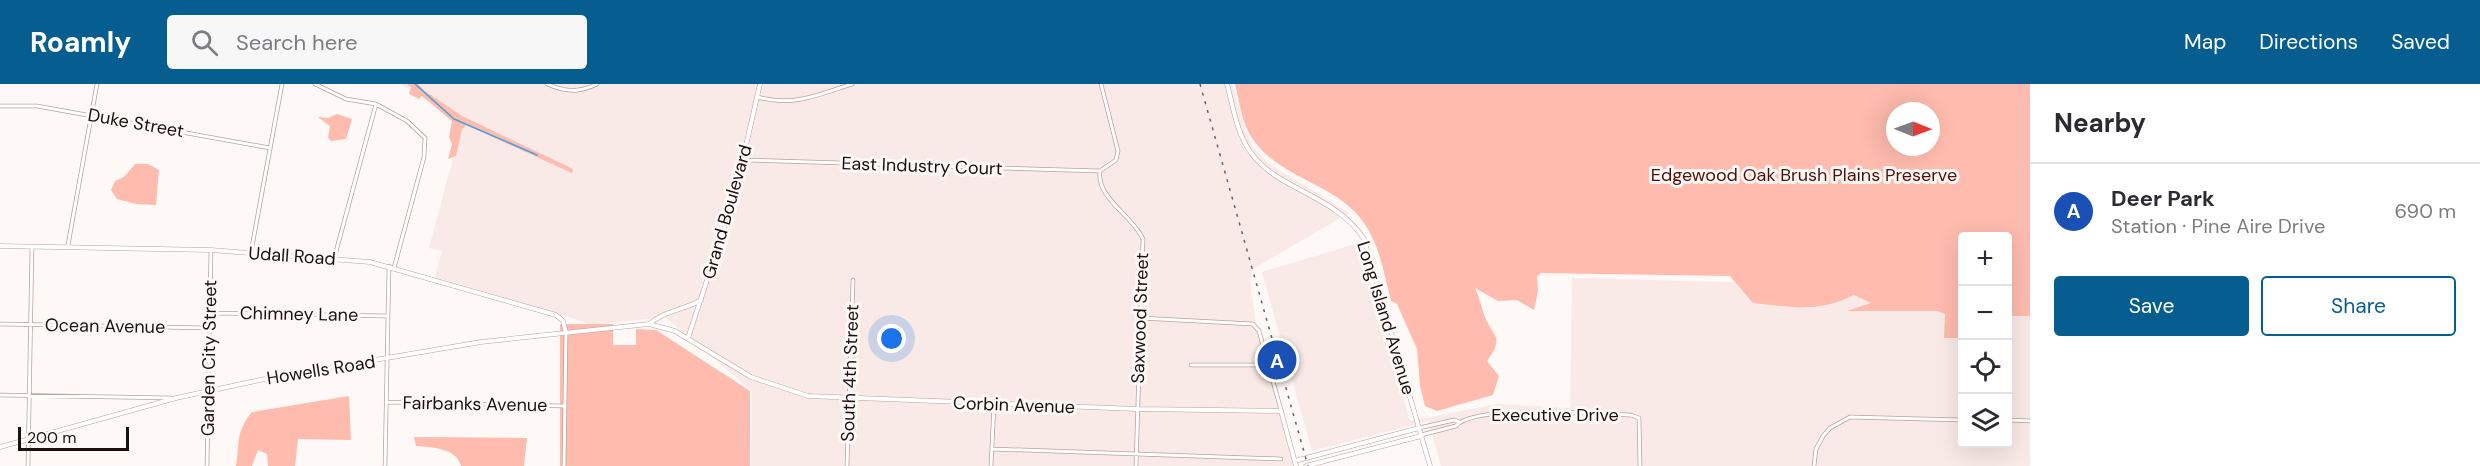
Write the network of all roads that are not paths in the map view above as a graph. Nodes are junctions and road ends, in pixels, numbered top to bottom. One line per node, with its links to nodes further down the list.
1 (97, 84): 13 (street)
2 (282, 84): 14 (street)
3 (315, 84): 11 (street)
4 (547, 84): 5 (street)
5 (597, 84)
6 (760, 84): 10 (street, Grand Boulevard)
7 (852, 84): 10 (street)
8 (1101, 84): 16 (street)
9 (1227, 84): 52 (street, Long Island Avenue)
10 (757, 98): 15 (street, Grand Boulevard)
11 (376, 104): 22 (street); 23 (street)
12 (0, 106): 13 (street, Duke Street)
13 (92, 115): 14 (street, Duke Street); 18 (street)
14 (270, 148): 21 (street)
15 (744, 160): 16 (street, East Industry Court); 25 (street, Grand Boulevard)
16 (1100, 171): 28 (street, Saxwood Street)
17 (32, 245): 18 (street, Udall Road); 19 (street, Udall Road); 30 (street)
18 (68, 245): 20 (street, Udall Road)
19 (0, 246)
20 (211, 250): 21 (street, Udall Road); 26 (street, Garden City Street)
21 (251, 252): 22 (street, Udall Road)
22 (334, 259): 23 (street, Udall Road)
23 (391, 267): 27 (street); 33 (street, Udall Road)
24 (853, 280): 42 (street, South 4th Street)
25 (701, 300): 31 (street); 34 (street, Grand Boulevard)
26 (209, 313): 27 (street, Chimney Lane); 32 (street, Garden City Street)
27 (388, 316): 35 (street)
28 (1140, 318): 37 (street); 46 (street, Saxwood Street)
29 (0, 324): 30 (street, Ocean Avenue)
30 (30, 324): 32 (street, Ocean Avenue); 40 (street)
31 (649, 324): 33 (street, Howells Road); 34 (street, Corbin Avenue)
32 (209, 328): 38 (street, Garden City Street)
33 (566, 333): 35 (street, Howells Road); 45 (street)
34 (688, 338): 42 (street, Corbin Avenue)
35 (387, 359): 38 (street, Howells Road); 43 (street)
36 (1191, 365): 37 (street)
37 (1269, 365): 47 (street)
38 (208, 392): 41 (street, Howells Road); 61 (street, Garden City Street)
39 (0, 395): 40 (street)
40 (29, 395): 41 (street); 54 (street)
41 (176, 398): 54 (street, Howells Road)
42 (849, 399): 44 (street, Corbin Avenue); 64 (street, South 4th Street)
43 (386, 402): 45 (street, Fairbanks Avenue); 62 (street)
44 (994, 404): 46 (street, Corbin Avenue); 56 (street)
45 (564, 406): 63 (street)
46 (1137, 409): 47 (street, Corbin Avenue); 57 (street, Saxwood Street)
47 (1281, 411): 59 (street)
48 (1958, 420): 70 (street)
49 (2012, 420): 50 (street)
50 (2030, 421)
51 (1459, 422): 52 (street, Executive Drive); 53 (street, Executive Drive); 69 (street, Executive Drive)
52 (1419, 428): 53 (street, Long Island Avenue); 59 (street)
53 (1421, 435): 67 (street); 68 (street, Long Island Avenue)
54 (28, 438): 55 (street, Howells Road); 60 (street)
55 (0, 447)
56 (992, 449): 57 (street); 65 (street)
57 (1136, 455): 58 (street); 66 (street, Saxwood Street)
58 (1281, 459)
59 (1296, 464)
60 (28, 466)
61 (207, 466)
62 (385, 466)
63 (564, 466)
64 (847, 466)
65 (991, 466)
66 (1136, 466)
67 (1306, 466)
68 (1430, 466)
69 (1640, 466)
70 (1814, 466)

